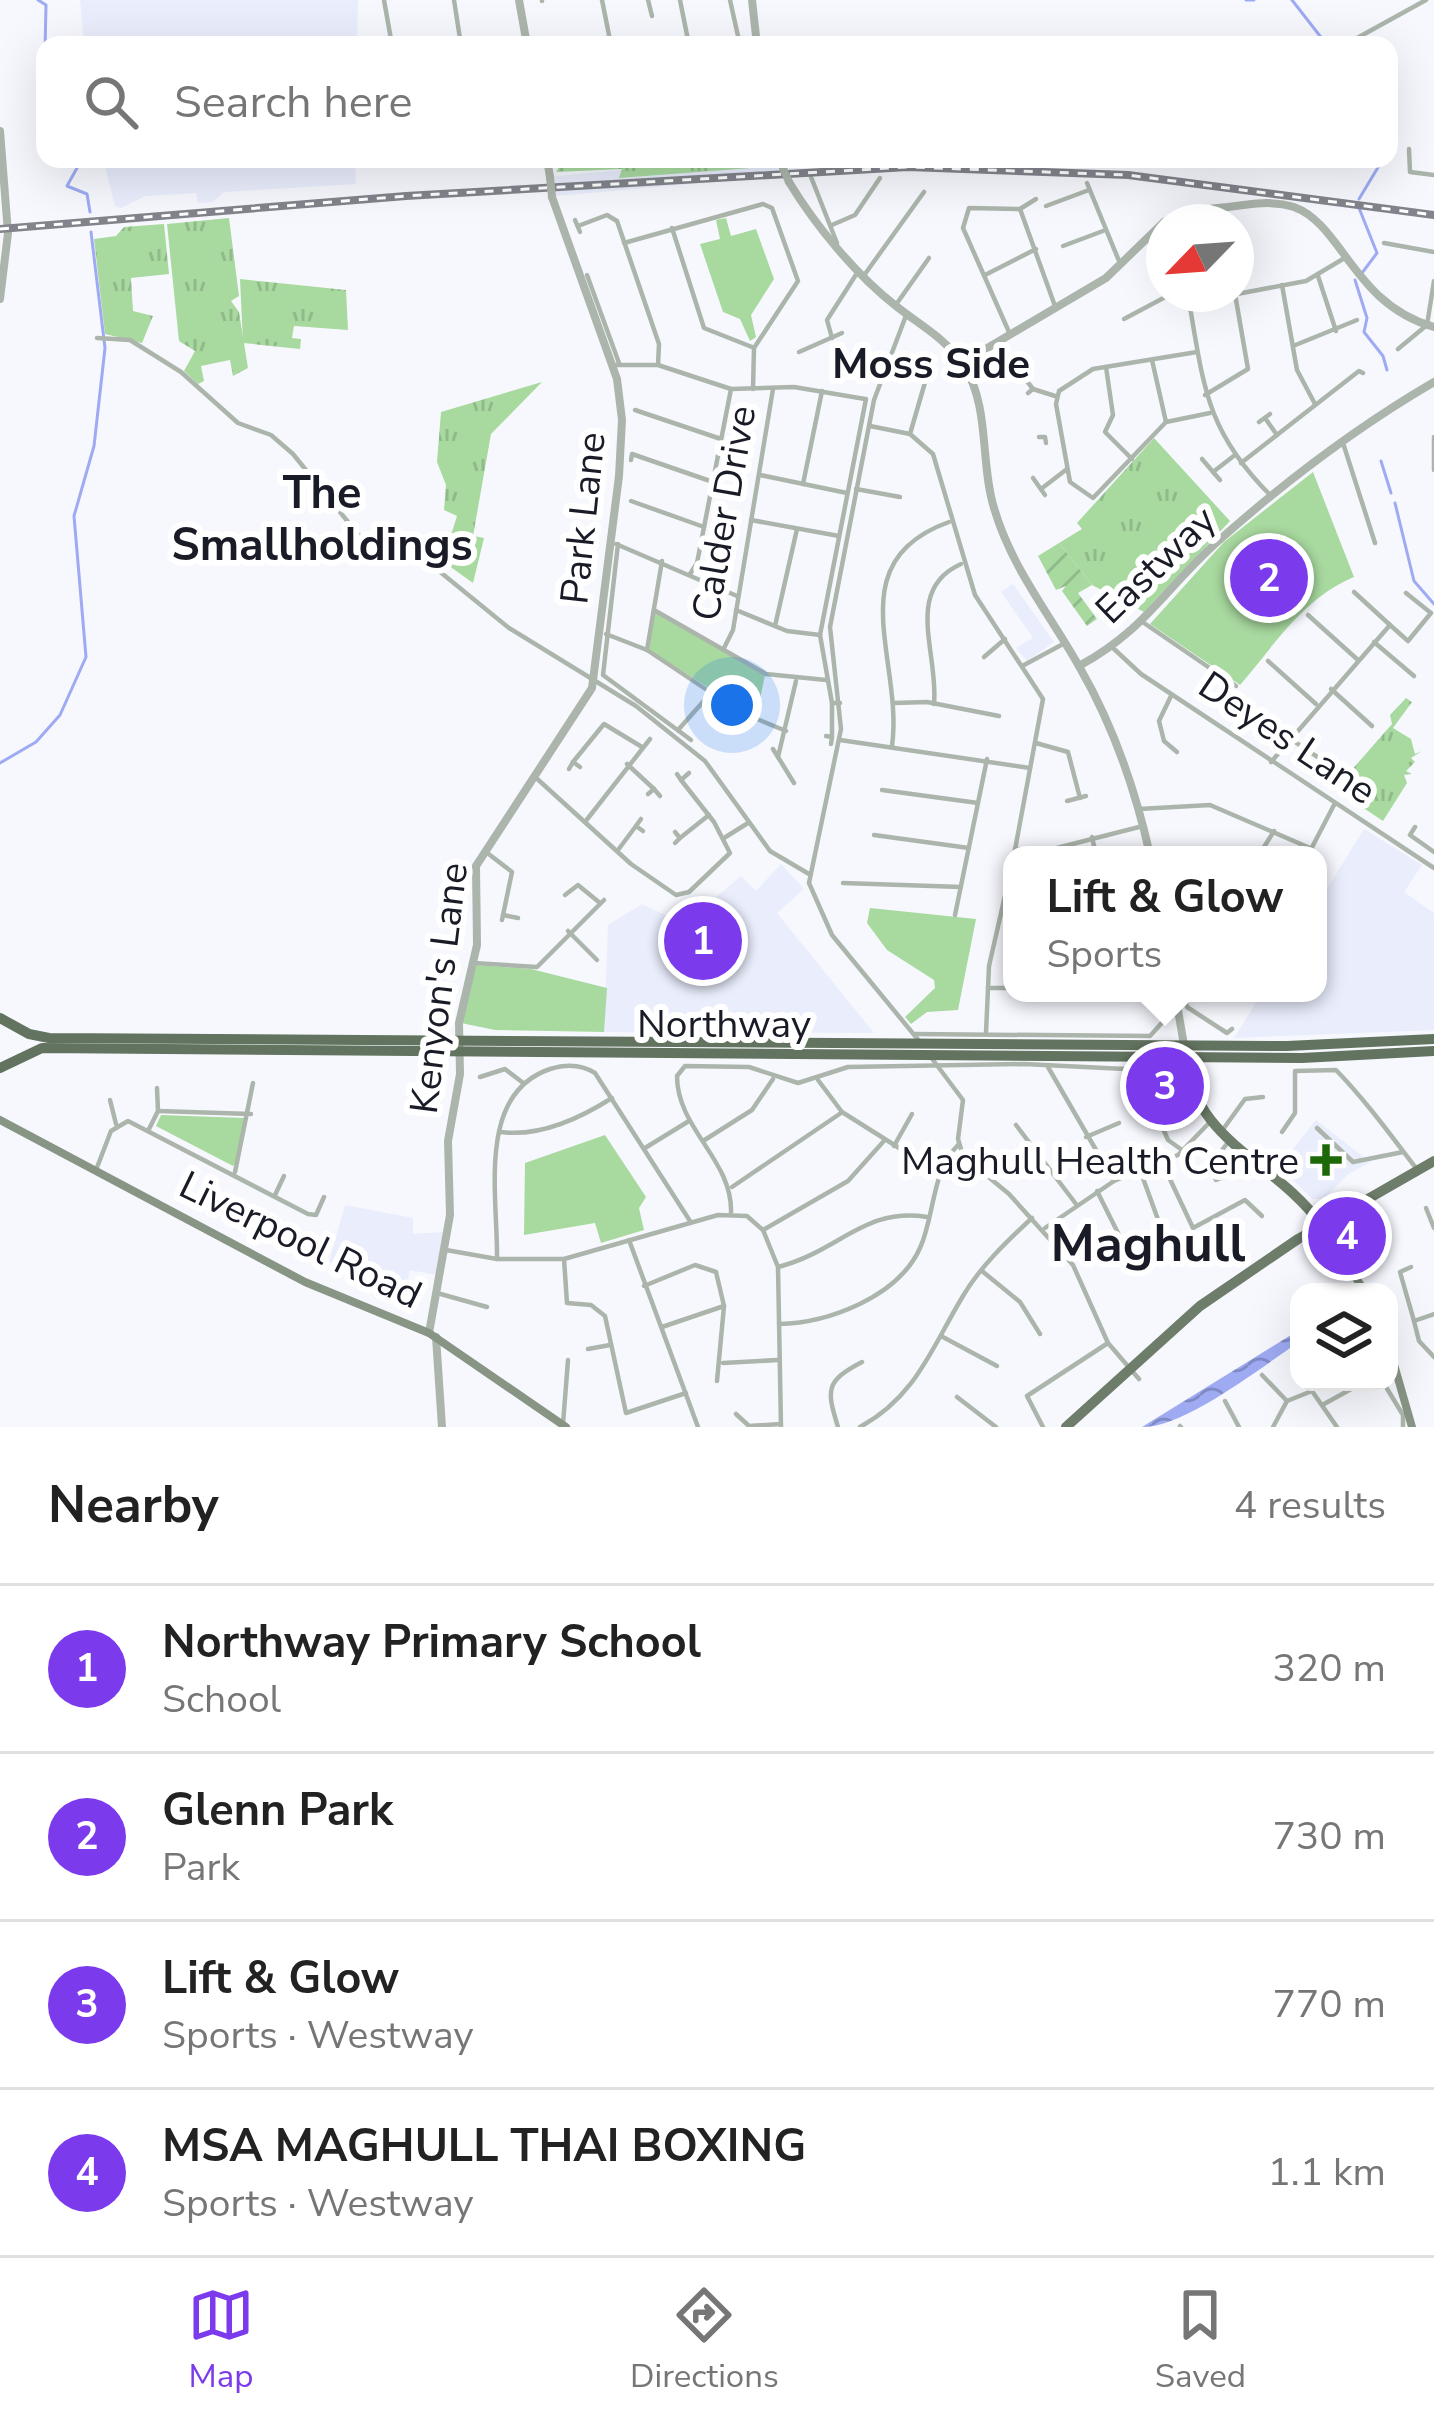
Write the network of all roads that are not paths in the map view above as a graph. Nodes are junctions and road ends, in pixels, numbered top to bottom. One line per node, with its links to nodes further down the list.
1 (382, 0): 11 (street)
2 (454, 0): 12 (street)
3 (519, 0): 13 (street)
4 (602, 0): 14 (street)
5 (648, 0): 10 (street)
6 (680, 0): 15 (street)
7 (730, 0): 16 (street)
8 (752, 0): 17 (street)
9 (1426, 0): 18 (street)
10 (652, 16)
11 (390, 36)
12 (460, 36)
13 (525, 36)
14 (609, 36)
15 (686, 36)
16 (738, 36)
17 (756, 36)
18 (1361, 36)
19 (0, 131): 52 (street)
20 (1409, 149): 23 (street)
21 (548, 168): 74 (street, Park Lane, bridge)
22 (783, 168): 37 (street, bridge)
23 (1434, 175)
24 (811, 177): 31 (street)
25 (867, 179): 31 (street)
26 (924, 192): 45 (street)
27 (1036, 199): 30 (street)
28 (1050, 202): 34 (street)
29 (1254, 205): 43 (street)
30 (1020, 209): 40 (street); 47 (street)
31 (832, 225): 37 (street)
32 (578, 226): 36 (street)
33 (672, 229): 36 (street); 68 (street); 68 (street)
34 (1104, 230): 39 (street); 44 (street)
35 (1146, 242): 44 (street)
36 (624, 243): 75 (street)
37 (837, 243): 45 (street)
38 (1384, 243): 41 (street)
39 (1068, 246)
40 (1036, 249): 47 (street); 54 (street)
41 (1434, 252)
42 (929, 258): 53 (street)
43 (1343, 259): 48 (street); 61 (street)
44 (1124, 265): 54 (street)
45 (862, 271): 53 (street); 66 (street)
46 (587, 275): 74 (street, Park Lane)
47 (985, 275): 62 (street)
48 (1318, 276): 50 (street); 63 (street)
49 (1434, 281): 61 (street)
50 (1282, 286): 51 (street); 67 (street)
51 (1254, 291)
52 (0, 299)
53 (895, 306): 58 (street)
54 (1055, 306): 62 (street)
55 (1146, 308): 59 (street)
56 (1191, 312): 71 (street)
57 (1238, 312): 85 (street)
58 (907, 314): 73 (street); 87 (street)
59 (1124, 319)
60 (1357, 320): 63 (street)
61 (1430, 326): 69 (street)
62 (1009, 332): 73 (street)
63 (1336, 332): 67 (street)
64 (842, 333): 66 (street)
65 (101, 338): 154 (street)
66 (832, 338): 70 (street)
67 (1293, 346): 88 (street)
68 (754, 348): 81 (street)
69 (1398, 349)
70 (799, 352)
71 (1197, 352): 72 (street); 85 (street)
72 (1152, 360): 76 (street); 92 (street)
73 (962, 363): 144 (street)
74 (616, 364): 75 (street); 124 (street, Park Lane)
75 (658, 365): 83 (street)
76 (1106, 367): 86 (street); 103 (street)
77 (1360, 370): 88 (street)
78 (918, 380): 94 (street)
79 (1026, 380): 86 (street)
80 (1434, 382): 100 (street, Eastway)
81 (753, 388): 82 (street); 83 (street)
82 (772, 388): 84 (street); 109 (street, Calder Drive)
83 (731, 389): 98 (street)
84 (822, 391): 87 (street); 113 (street)
85 (1205, 395): 90 (street)
86 (1056, 396): 96 (street)
87 (870, 399): 93 (street); 115 (street)
88 (1316, 404): 95 (street)
89 (635, 409): 98 (street)
90 (1210, 413): 92 (street); 102 (street)
91 (1264, 418): 95 (street)
92 (1166, 422): 103 (street)
93 (870, 426): 94 (street); 114 (street)
94 (910, 434): 120 (street)
95 (1277, 435): 105 (street)
96 (1060, 436): 99 (street); 106 (street)
97 (1434, 437): 107 (street)
98 (721, 439): 112 (street)
99 (1043, 439)
100 (1343, 443): 116 (street, Eastway); 125 (street)
101 (632, 454): 112 (street)
102 (1235, 455): 105 (street); 108 (street)
103 (1132, 459): 106 (street)
104 (1202, 459): 108 (street)
105 (1240, 464): 116 (street)
106 (1067, 469): 110 (street)
107 (1434, 470)
108 (1213, 472): 111 (street)
109 (760, 476): 113 (street); 119 (street, Calder Drive)
110 (1033, 478)
111 (1220, 480)
112 (713, 482): 121 (street)
113 (803, 484): 115 (street)
114 (856, 489): 117 (street); 130 (street)
115 (847, 493): 123 (street)
116 (1270, 496): 137 (street, Eastway)
117 (900, 497)
118 (631, 500): 121 (street)
119 (751, 520): 122 (street); 133 (street, Calder Drive)
120 (949, 522): 127 (street); 163 (street)
121 (704, 527): 128 (street)
122 (796, 529): 123 (street); 139 (street)
123 (838, 536): 129 (street)
124 (614, 543): 126 (street); 140 (street, Park Lane); 154 (street, Park Lane)
125 (1375, 543)
126 (663, 560): 128 (street); 134 (street)
127 (961, 564): 142 (street); 165 (street)
128 (690, 574): 133 (street)
129 (829, 586): 130 (street); 141 (street)
130 (837, 587): 162 (street)
131 (1354, 592): 138 (street)
132 (1406, 593): 138 (street)
133 (737, 596): 135 (street, Calder Drive)
134 (654, 610): 145 (street); 147 (street)
135 (736, 610): 139 (street); 145 (street, Calder Drive)
136 (1308, 615): 149 (street)
137 (1144, 623): 146 (street, Eastway); 157 (street)
138 (1390, 625): 143 (street)
139 (775, 626): 141 (street)
140 (607, 634): 147 (street); 154 (street, Park Lane)
141 (820, 634): 155 (street)
142 (1005, 639): 148 (street); 151 (street)
143 (1374, 642): 149 (street); 153 (street)
144 (1065, 643): 151 (street); 152 (street)
145 (724, 648): 156 (street)
146 (1113, 648): 152 (street, Eastway); 160 (street, Deyes Lane)
147 (646, 650): 159 (street)
148 (984, 657)
149 (1358, 660): 158 (street)
150 (1268, 661): 166 (street)
151 (1024, 665): 176 (street)
152 (1079, 666): 196 (street, Eastway)
153 (1414, 676)
154 (599, 677): 161 (street); 189 (street, Kenyon's Lane)
155 (826, 680): 156 (street); 162 (street)
156 (796, 681): 170 (street)
157 (1236, 686)
158 (1331, 689): 166 (street); 168 (street)
159 (711, 692): 169 (street); 170 (street)
160 (1172, 695): 180 (street); 183 (street, Deyes Lane)
161 (638, 703): 169 (street); 199 (street)
162 (836, 703): 172 (street); 175 (street)
163 (895, 703): 165 (street); 177 (street)
164 (1234, 703): 173 (street)
165 (934, 704): 167 (street)
166 (1316, 704): 173 (street)
167 (999, 716)
168 (1372, 726)
169 (678, 730): 174 (street)
170 (786, 731): 181 (street)
171 (650, 739): 178 (street)
172 (829, 739)
173 (1289, 739): 183 (street); 187 (street)
174 (691, 740)
175 (840, 740): 177 (street); 220 (street)
176 (1036, 743): 186 (street); 193 (street)
177 (892, 746): 182 (street)
178 (642, 747): 184 (street); 185 (street)
179 (773, 749): 181 (street)
180 (1177, 752)
181 (778, 757): 190 (street)
182 (987, 759): 186 (street); 194 (street)
183 (1271, 762): 195 (street, Deyes Lane)
184 (628, 764): 192 (street); 198 (street)
185 (574, 766)
186 (1030, 768): 208 (street)
187 (1334, 768)
188 (688, 773): 197 (street)
189 (534, 776): 198 (street); 216 (street, Kenyon's Lane)
190 (792, 780)
191 (882, 790): 194 (street)
192 (660, 796)
193 (1067, 801)
194 (978, 803): 215 (street)
195 (1334, 805): 214 (street); 219 (street, Deyes Lane)
196 (1139, 808): 201 (street, Eastway); 203 (street)
197 (709, 815): 206 (street); 207 (street)
198 (585, 822): 217 (street)
199 (748, 823): 207 (street); 220 (street)
200 (640, 825): 217 (street)
201 (1144, 826): 205 (street); 211 (street, Eastway)
202 (1415, 826): 218 (street)
203 (1274, 831): 212 (street); 213 (street)
204 (874, 836): 215 (street)
205 (1092, 837): 209 (street); 210 (street)
206 (677, 838)
207 (724, 838): 217 (street)
208 (1016, 846)
209 (1061, 846)
210 (1094, 846)
211 (1148, 846)
212 (1265, 846)
213 (1300, 846)
214 (1312, 846)
215 (969, 848): 222 (street)
216 (484, 851): 226 (street); 229 (street, Kenyon's Lane)
217 (617, 851)
218 (1434, 852)
219 (1434, 867)
220 (809, 874): 240 (street)
221 (847, 886): 222 (street)
222 (961, 887): 224 (street)
223 (566, 891): 227 (street)
224 (955, 915)
225 (1003, 917): 230 (street)
226 (521, 918)
227 (568, 931): 228 (street); 229 (street)
228 (592, 960)
229 (474, 963): 242 (street, Kenyon's Lane)
230 (986, 988): 231 (street); 238 (street)
231 (1003, 988)
232 (1161, 1002): 238 (street, Northway)
233 (1180, 1002): 243 (street)
234 (1185, 1002): 237 (street)
235 (0, 1018): 236 (highway)
236 (16, 1029): 242 (highway, Northway); 245 (highway)
237 (1232, 1029)
238 (986, 1034): 240 (street, Northway)
239 (1434, 1039): 243 (highway, Northway)
240 (920, 1043): 241 (highway, Northway); 242 (highway, Northway); 243 (highway, Northway); 246 (street)
241 (1155, 1044): 243 (main road)
242 (459, 1045): 245 (highway, Northway); 313 (street, Kenyon's Lane)
243 (1185, 1051): 244 (highway, Northway); 266 (main road)
244 (1434, 1051)
245 (16, 1057): 248 (highway)
246 (938, 1065): 247 (street, Northway); 252 (street, Northway); 279 (street)
247 (1048, 1067): 249 (street, Northway); 276 (street)
248 (0, 1068)
249 (1125, 1069)
250 (479, 1076): 254 (street)
251 (773, 1079): 252 (street, Northway); 265 (street, Northway); 277 (street)
252 (818, 1080): 261 (street)
253 (254, 1083): 262 (street)
254 (522, 1083): 258 (street); 272 (street)
255 (158, 1088): 260 (street)
256 (1146, 1089): 283 (street)
257 (1263, 1097): 275 (street)
258 (612, 1098): 272 (street); 281 (street)
259 (110, 1100): 268 (street)
260 (158, 1111): 262 (street); 271 (street)
261 (842, 1112): 278 (street); 295 (street)
262 (251, 1114): 290 (street)
263 (912, 1114): 282 (street)
264 (0, 1120): 288 (main road, Liverpool Road)
265 (689, 1120): 277 (street); 281 (street)
266 (1210, 1122): 275 (main road); 283 (street)
267 (1119, 1123): 276 (street)
268 (116, 1124): 271 (street); 288 (street)
269 (1016, 1124): 300 (street)
270 (1317, 1128): 274 (street)
271 (149, 1129): 290 (street)
272 (500, 1132): 314 (street)
273 (1282, 1132): 284 (street)
274 (1325, 1135): 280 (street); 284 (street)
275 (1226, 1136): 286 (main road); 286 (street)
276 (1085, 1138): 294 (street)
277 (703, 1141): 295 (street)
278 (883, 1141): 282 (street); 309 (street)
279 (958, 1144): 292 (street); 305 (street)
280 (1316, 1147)
281 (645, 1148): 306 (street)
282 (893, 1148): 292 (street)
283 (1183, 1150): 285 (street)
284 (1403, 1152): 291 (street)
285 (1168, 1158): 289 (street); 303 (street)
286 (1258, 1161): 299 (main road)
287 (1434, 1161): 291 (main road)
288 (96, 1170): 329 (main road, Liverpool Road)
289 (1140, 1170): 294 (street); 296 (street)
290 (235, 1172): 297 (street)
291 (1419, 1172): 307 (main road)
292 (942, 1175): 304 (street)
293 (284, 1176): 297 (street)
294 (1114, 1181): 296 (street)
295 (732, 1187): 302 (street)
296 (1097, 1191): 300 (street)
297 (274, 1195): 298 (street)
298 (324, 1197)
299 (1300, 1197): 307 (main road); 311 (main road)
300 (1076, 1204): 310 (street)
301 (1426, 1208): 308 (street)
302 (731, 1213): 306 (street); 309 (street)
303 (1262, 1216)
304 (927, 1217): 316 (street); 326 (street)
305 (1032, 1217): 310 (street); 318 (street)
306 (690, 1222): 312 (street)
307 (1324, 1226): 311 (main road); 319 (main road)
308 (1434, 1228)
309 (764, 1230): 316 (street)
310 (1043, 1230): 331 (street)
311 (1298, 1239): 339 (main road)
312 (628, 1240): 315 (street); 320 (street)
313 (446, 1250): 314 (street); 321 (street, Kenyon's Lane)
314 (497, 1259): 315 (street)
315 (564, 1259): 332 (street)
316 (778, 1267): 326 (street)
317 (1411, 1268): 325 (street)
318 (982, 1271): 328 (street); 330 (street)
319 (1360, 1283)
320 (644, 1286): 322 (street); 327 (street)
321 (437, 1293): 323 (street); 329 (street, Kenyon's Lane)
322 (724, 1306): 327 (street); 337 (street)
323 (481, 1308)
324 (1434, 1315): 325 (street)
325 (1414, 1321): 334 (street)
326 (779, 1324): 336 (street)
327 (661, 1328): 347 (street)
328 (1040, 1334)
329 (433, 1335): 354 (main road, Liverpool Road); 356 (street, Kenyon's Lane)
330 (941, 1336): 338 (street); 360 (street)
331 (1108, 1343): 339 (street); 362 (street)
332 (610, 1345): 333 (street); 347 (street)
333 (588, 1349)
334 (1434, 1357)
335 (568, 1360): 354 (street)
336 (778, 1360): 337 (street); 355 (street)
337 (721, 1363): 344 (street)
338 (997, 1366)
339 (1130, 1368): 343 (street); 363 (main road)
340 (861, 1372): 359 (street)
341 (1398, 1373): 352 (main road)
342 (1262, 1375): 350 (street)
343 (1139, 1379)
344 (716, 1381)
345 (1348, 1391): 351 (street)
346 (1388, 1391): 367 (street)
347 (686, 1394): 357 (street)
348 (957, 1396): 361 (street)
349 (1226, 1401): 364 (street)
350 (1287, 1401): 351 (street); 365 (street)
351 (1324, 1404): 366 (street)
352 (1411, 1410): 368 (main road); 369 (main road)
353 (736, 1414): 358 (street)
354 (564, 1425)
355 (781, 1426): 358 (street)
356 (442, 1427)
357 (698, 1427)
358 (749, 1427)
359 (838, 1427)
360 (860, 1427)
361 (996, 1427)
362 (1043, 1427)
363 (1066, 1427)
364 (1239, 1427)
365 (1273, 1427)
366 (1337, 1427)
367 (1403, 1427)
368 (1412, 1427)
369 (1426, 1427)

